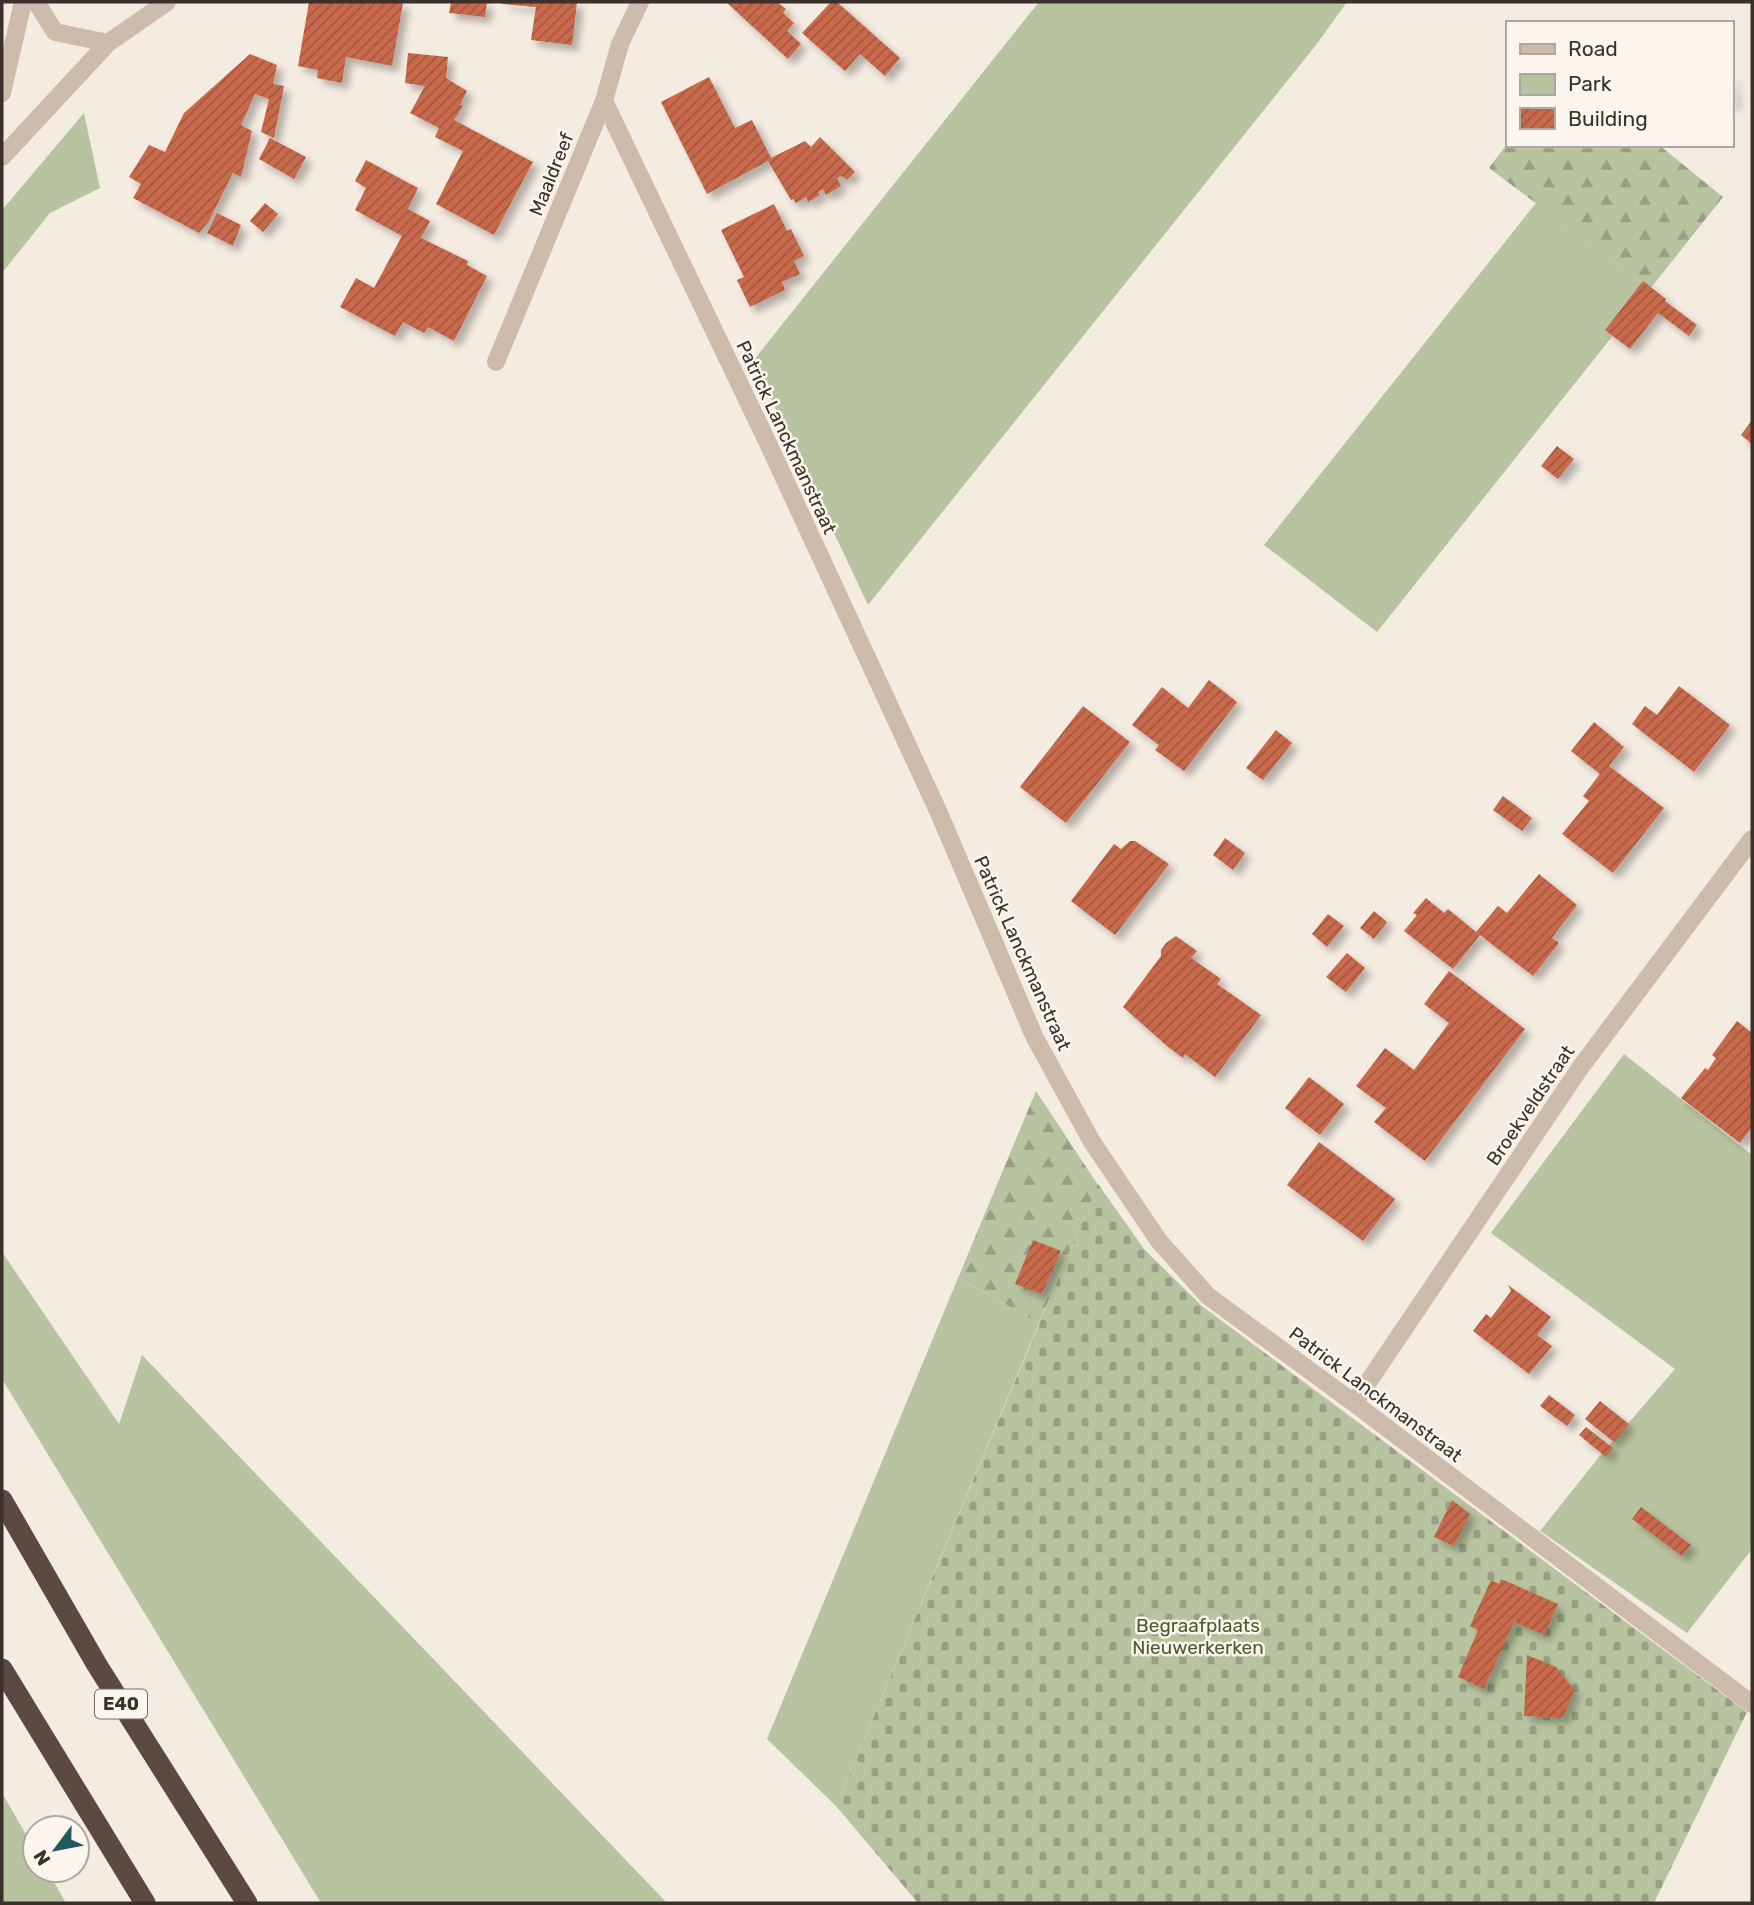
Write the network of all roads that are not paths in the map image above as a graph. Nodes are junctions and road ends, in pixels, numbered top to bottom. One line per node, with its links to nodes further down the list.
1 (23, 2): 6 (street)
2 (36, 2): 5 (street)
3 (167, 2): 5 (street)
4 (640, 2): 7 (street, Maaldreef)
5 (108, 43): 8 (street)
6 (2, 93)
7 (604, 101): 9 (street, Maaldreef); 11 (street, Patrick Lanckmanstraat)
8 (2, 157)
9 (496, 362)
10 (1752, 839): 11 (street, Broekveldstraat)
11 (1354, 1403): 14 (street, Patrick Lanckmanstraat)
12 (2, 1500): 16 (highway, E40)
13 (2, 1669): 15 (highway)
14 (1752, 1704)
15 (145, 1903)
16 (247, 1903)

